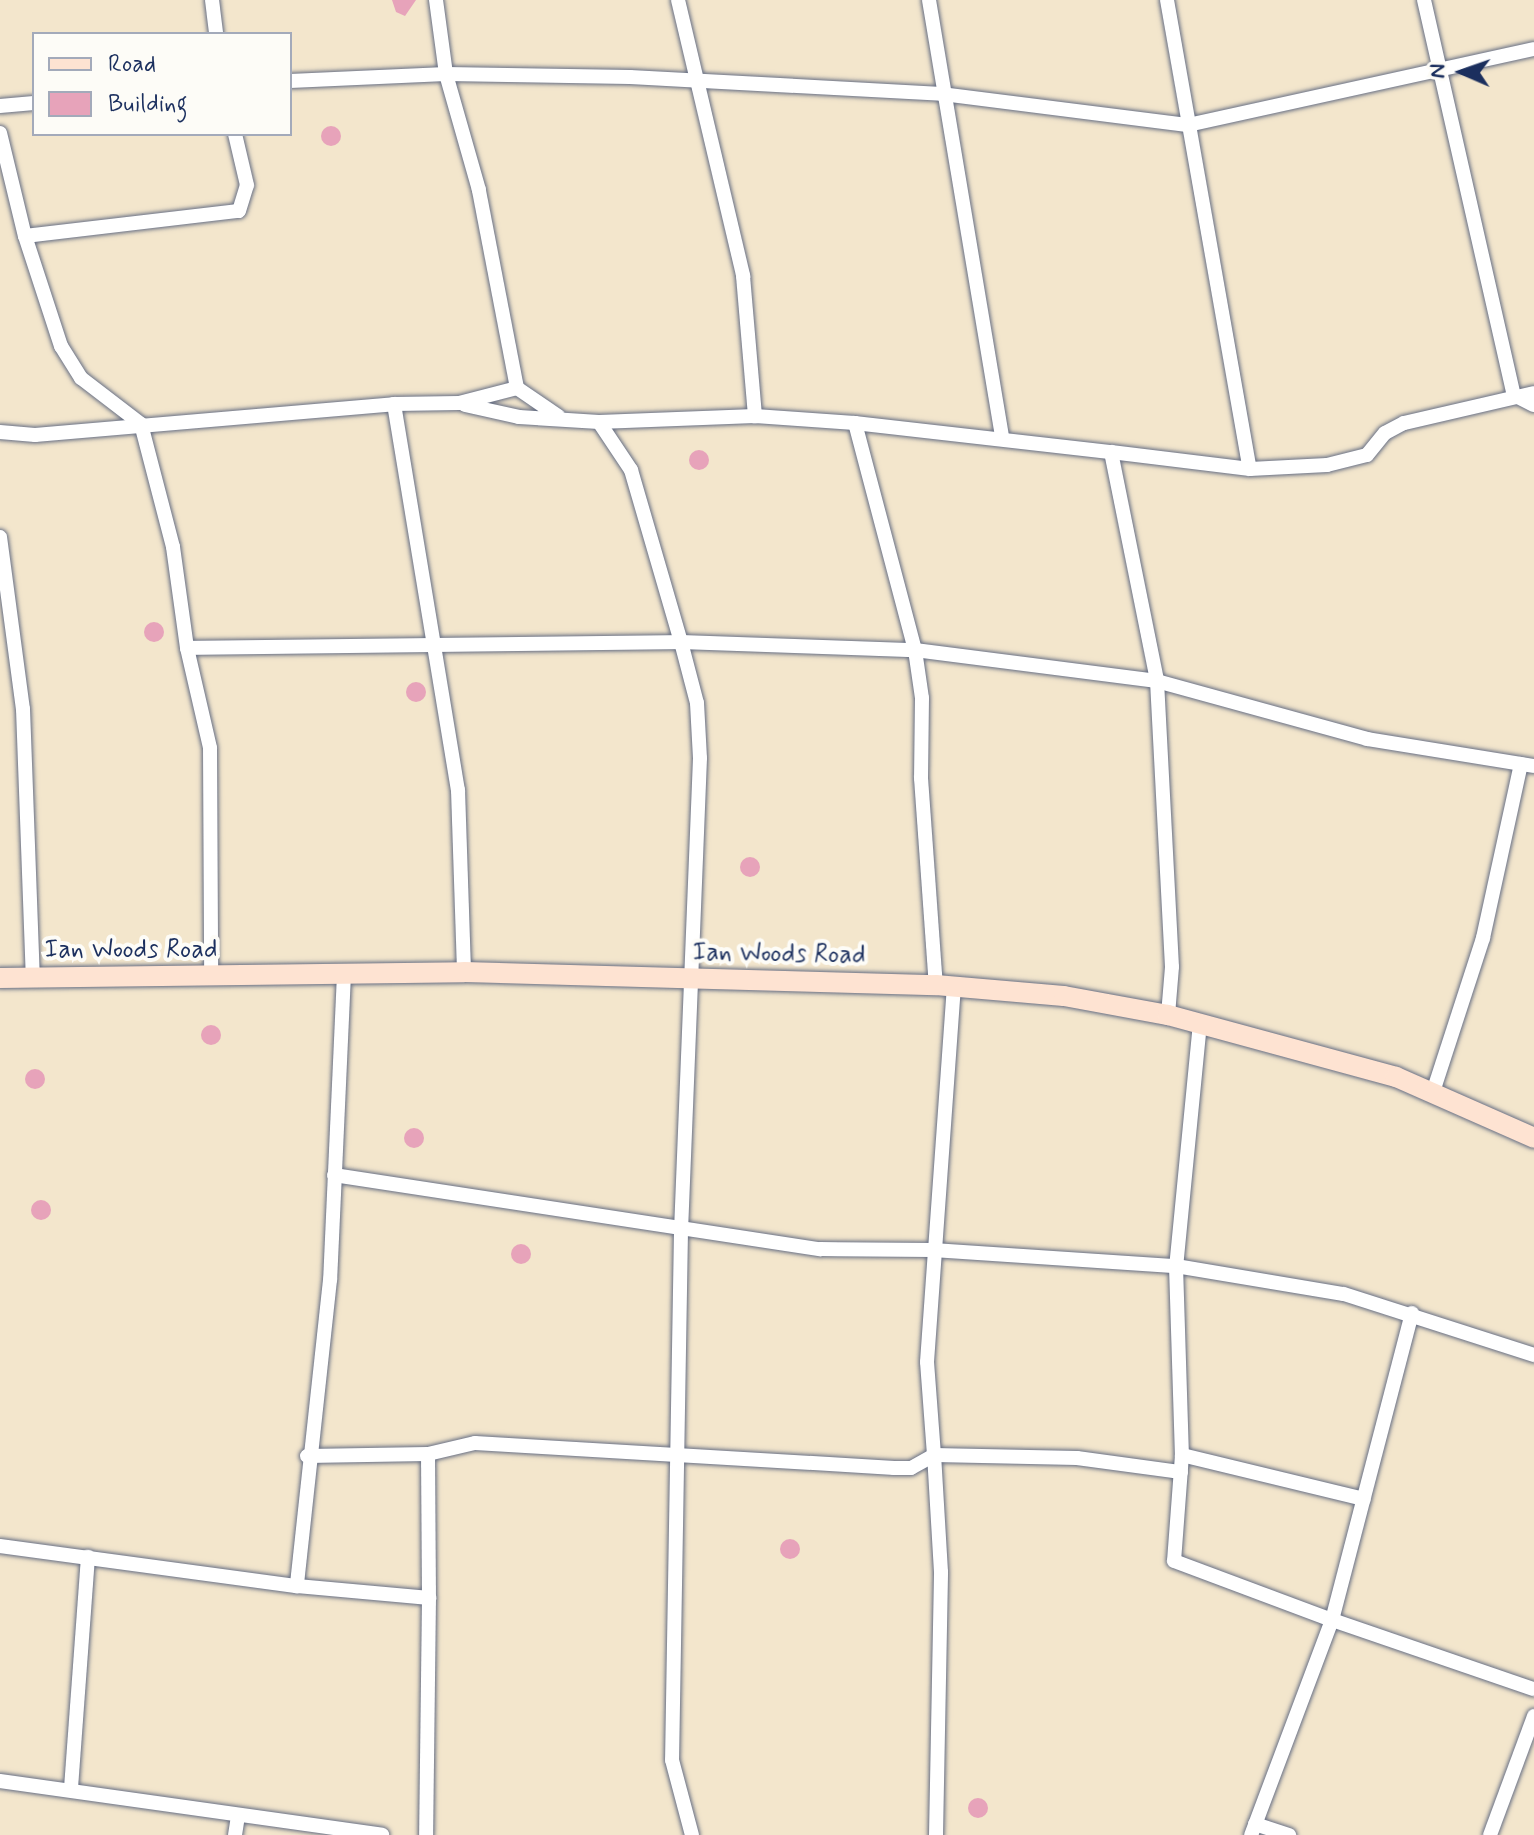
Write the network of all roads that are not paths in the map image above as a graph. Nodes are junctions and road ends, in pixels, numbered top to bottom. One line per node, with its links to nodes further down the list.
1 (212, 0): 7 (street)
2 (436, 0): 10 (street)
3 (678, 0): 11 (street)
4 (929, 0): 13 (street)
5 (1167, 0): 16 (street)
6 (1424, 0): 9 (street)
7 (216, 32)
8 (1534, 49): 9 (street)
9 (1439, 69): 16 (street); 22 (street)
10 (446, 74): 11 (street); 12 (street); 20 (street)
11 (693, 80): 13 (street); 27 (street)
12 (292, 81)
13 (942, 94): 16 (street); 32 (street)
14 (32, 103): 15 (street)
15 (0, 106)
16 (1188, 125): 34 (street)
17 (0, 133): 19 (street)
18 (235, 136): 19 (street)
19 (25, 236): 30 (street)
20 (517, 388): 23 (street); 26 (street)
21 (1534, 393): 22 (street)
22 (1514, 395): 25 (street); 34 (street)
23 (459, 403): 24 (street); 26 (street)
24 (394, 404): 30 (street); 37 (street)
25 (1534, 405)
26 (558, 416): 28 (street)
27 (755, 416): 28 (street); 29 (street)
28 (599, 422): 36 (street)
29 (855, 423): 32 (street); 39 (street)
30 (141, 424): 31 (street); 38 (street)
31 (0, 432)
32 (1002, 436): 33 (street)
33 (1111, 452): 34 (street); 40 (street)
34 (1250, 469)
35 (0, 537): 44 (street)
36 (681, 642): 37 (street); 39 (street); 47 (street)
37 (436, 643): 38 (street); 42 (street)
38 (187, 648): 45 (street)
39 (915, 650): 40 (street); 48 (street)
40 (1157, 681): 41 (street); 49 (street)
41 (1527, 765): 51 (street)
42 (464, 972): 43 (street, Ian Woods Road); 47 (street, Ian Woods Road)
43 (344, 974): 45 (street, Ian Woods Road); 53 (street)
44 (33, 977): 45 (street, Ian Woods Road); 46 (street, Ian Woods Road)
45 (211, 977)
46 (0, 978)
47 (692, 978): 48 (street, Ian Woods Road); 54 (street)
48 (945, 986): 49 (street, Ian Woods Road); 55 (street)
49 (1168, 1015): 50 (street, Ian Woods Road)
50 (1200, 1023): 51 (street, Ian Woods Road); 56 (street)
51 (1433, 1092): 52 (street, Ian Woods Road)
52 (1534, 1138)
53 (334, 1175): 54 (street); 63 (street)
54 (681, 1231): 55 (street); 59 (street)
55 (933, 1250): 56 (street); 61 (street)
56 (1176, 1266): 57 (street); 62 (street)
57 (1412, 1313): 58 (street); 65 (street)
58 (1534, 1355)
59 (679, 1453): 60 (street); 61 (street); 80 (street)
60 (428, 1454): 63 (street); 69 (street)
61 (934, 1455): 64 (street); 81 (street)
62 (1182, 1455): 64 (street); 65 (street)
63 (307, 1456): 68 (street)
64 (1181, 1472): 70 (street)
65 (1364, 1499): 70 (street)
66 (0, 1546): 67 (street)
67 (88, 1557): 68 (street); 74 (street)
68 (297, 1586): 69 (street)
69 (429, 1598): 79 (street)
70 (1332, 1620): 71 (street); 76 (street)
71 (1534, 1689)
72 (1534, 1716): 83 (street)
73 (0, 1781): 74 (street)
74 (71, 1788): 75 (street)
75 (238, 1816): 77 (street); 78 (street)
76 (1253, 1829): 82 (street)
77 (235, 1835)
78 (382, 1835)
79 (426, 1835)
80 (692, 1835)
81 (936, 1835)
82 (1289, 1835)
83 (1490, 1835)

